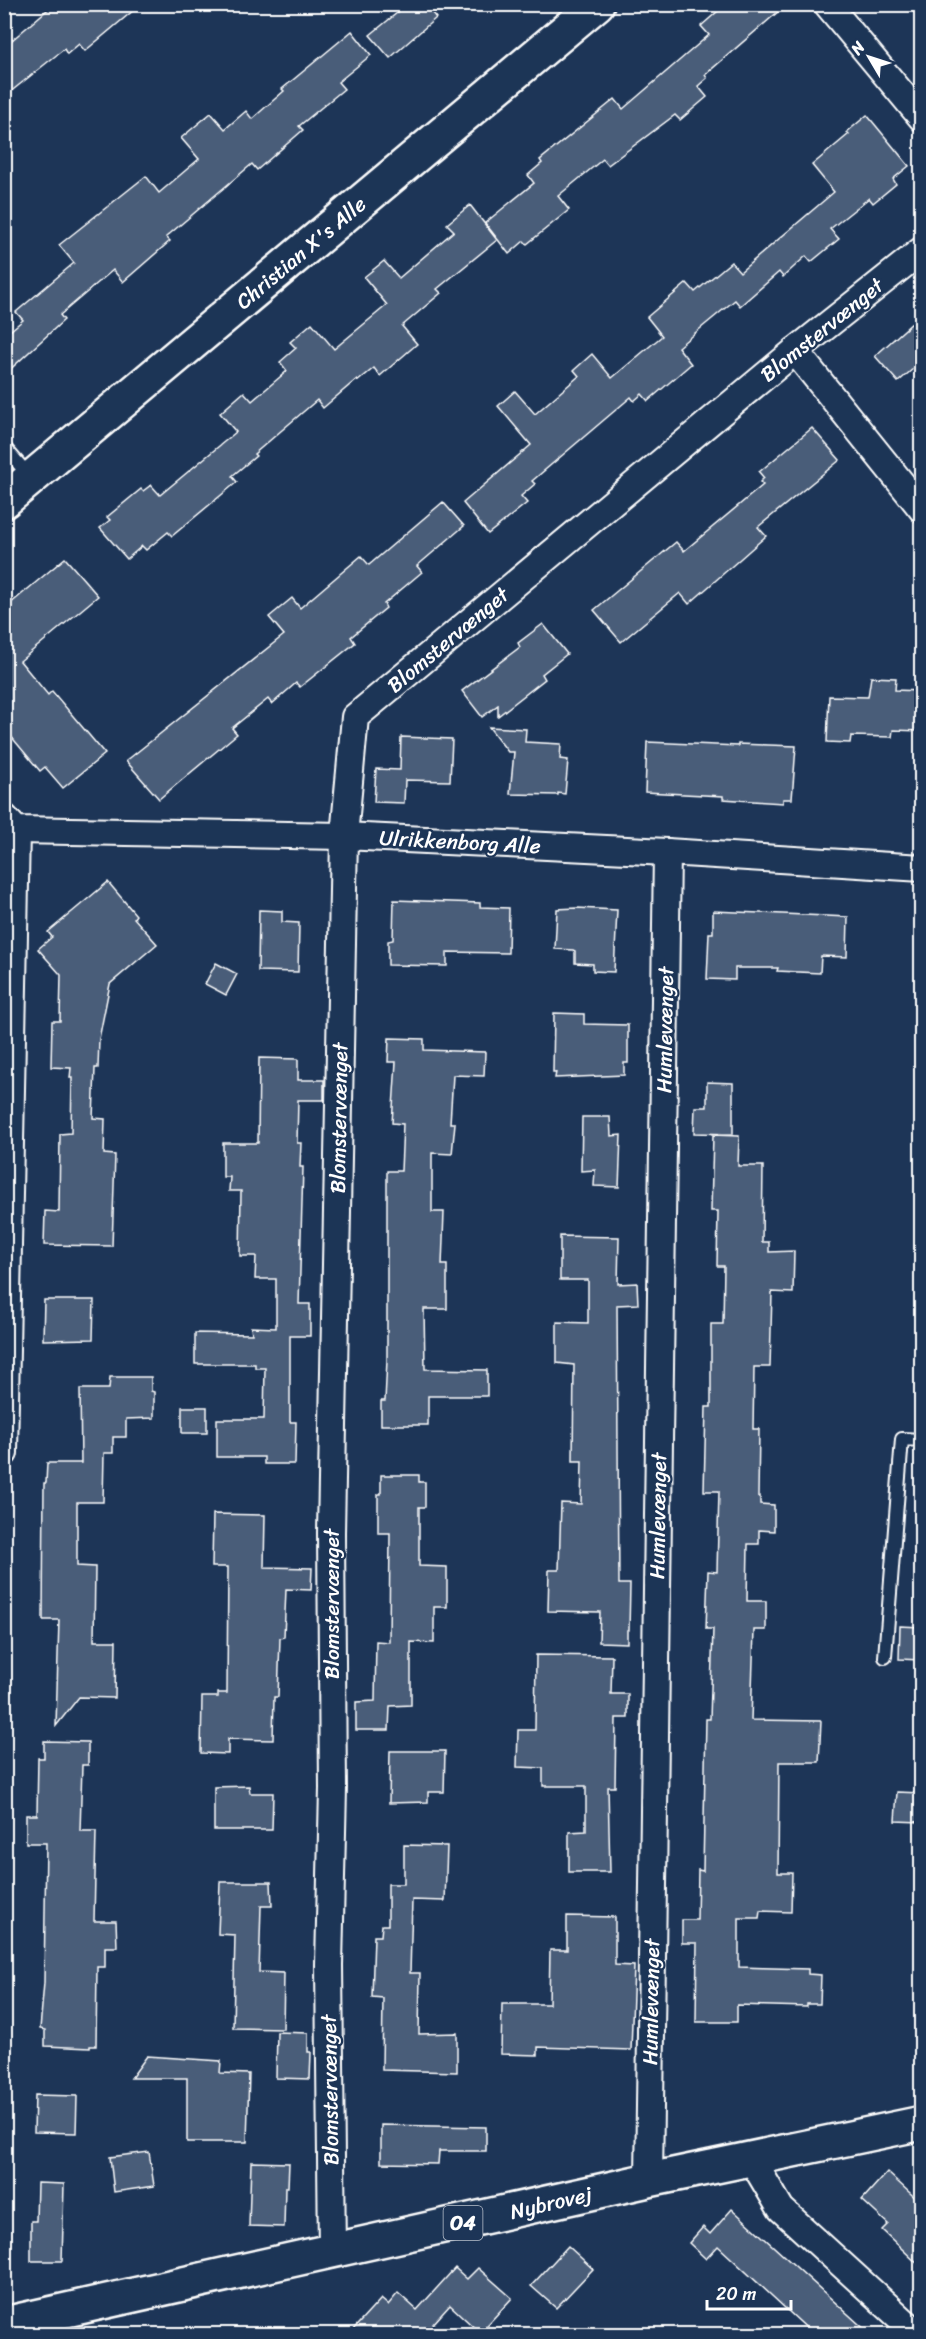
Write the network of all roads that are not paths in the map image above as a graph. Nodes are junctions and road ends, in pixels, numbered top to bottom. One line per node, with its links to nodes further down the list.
1 (597, 4): 7 (main road, Christian X's Alle)
2 (827, 4): 3 (street)
3 (921, 118)
4 (921, 250): 5 (street, Blomstervænget)
5 (795, 351): 9 (street); 11 (street, Blomstervænget)
6 (4, 447): 7 (lane)
7 (32, 478): 8 (main road, Christian X's Alle)
8 (4, 501)
9 (921, 509)
10 (10, 823): 11 (street, Ulrikkenborg Alle); 15 (street)
11 (344, 836): 12 (street, Ulrikkenborg Alle); 20 (street, Blomstervænget)
12 (667, 852): 13 (street, Ulrikkenborg Alle); 19 (street, Humlevænget)
13 (921, 868)
14 (921, 1440): 16 (lane)
15 (4, 1453)
16 (885, 1657)
17 (921, 2123): 18 (main road, Nybrovej / O4)
18 (752, 2160): 19 (main road, Nybrovej / O4); 22 (street)
19 (649, 2180): 20 (main road, Nybrovej / O4)
20 (332, 2253): 21 (main road, Nybrovej / O4)
21 (4, 2324)
22 (918, 2334)

